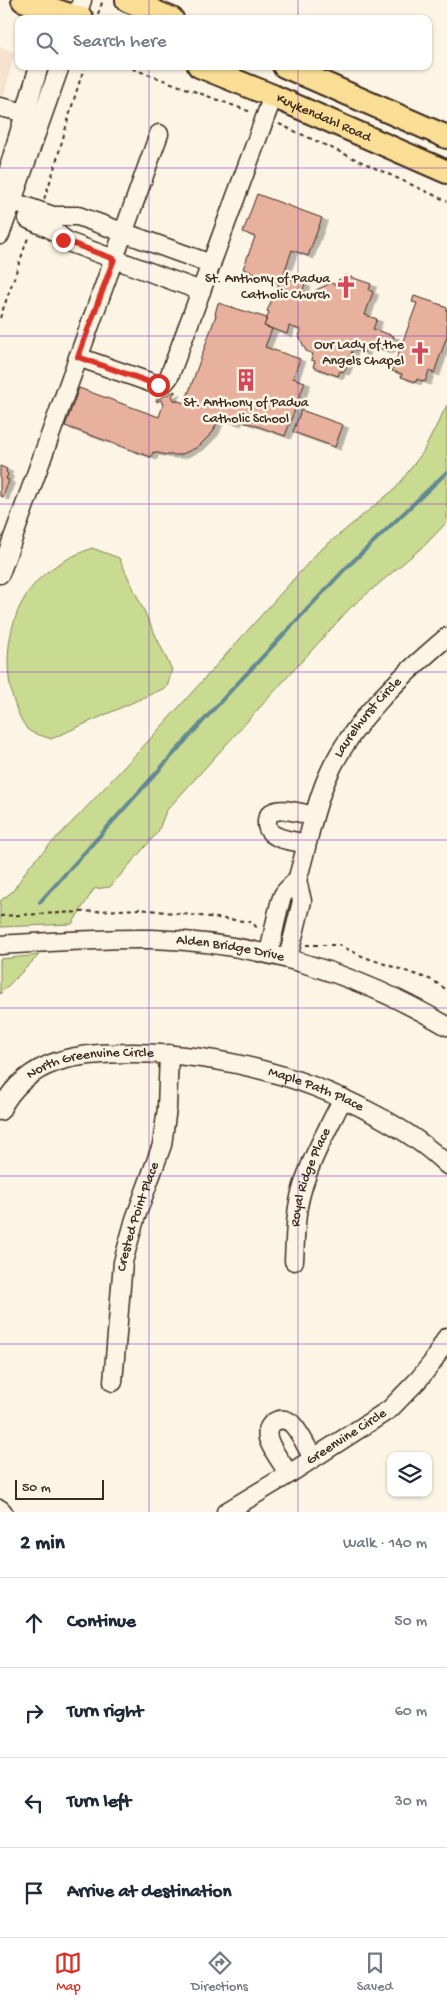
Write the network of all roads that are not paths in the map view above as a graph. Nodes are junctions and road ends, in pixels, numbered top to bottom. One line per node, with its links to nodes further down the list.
1 (23, 0): 3 (main road)
2 (126, 0): 4 (main road)
3 (73, 13)
4 (162, 15)
5 (38, 70): 12 (street)
6 (59, 70): 13 (street)
7 (209, 70): 10 (main road, Kuykendahl Road)
8 (282, 70): 10 (main road)
9 (292, 70): 15 (main road)
10 (273, 96): 16 (main road, Kuykendahl Road); 24 (street)
11 (0, 106): 12 (street)
12 (25, 112): 13 (street); 17 (street)
13 (42, 116): 17 (street)
14 (159, 134): 20 (street)
15 (447, 137)
16 (447, 172)
17 (4, 209): 19 (street); 22 (street)
18 (64, 215): 19 (street); 20 (street); 21 (street)
19 (37, 217): 21 (street)
20 (123, 232): 23 (street); 24 (street)
21 (57, 234): 23 (street)
22 (0, 235)
23 (114, 259): 25 (street); 26 (street)
24 (211, 264): 25 (street)
25 (201, 291): 26 (street)
26 (78, 357): 27 (street)
27 (0, 574)
28 (447, 637): 29 (street, Laurelhurst Circle)
29 (313, 816): 30 (street, Laurelhurst Circle); 30 (street)
30 (306, 844): 31 (street, Laurelhurst Circle)
31 (297, 880): 33 (street, Laurelhurst Circle); 34 (street, Laurelhurst Circle)
32 (0, 945): 33 (street, Alden Bridge Drive)
33 (269, 954): 34 (street, Alden Bridge Drive)
34 (288, 958): 35 (street, Alden Bridge Drive)
35 (447, 1026)
36 (169, 1054): 37 (street, Maple Path Place); 38 (street, North Greenvine Circle); 42 (street, Crested Point Place)
37 (343, 1098): 39 (street, Maple Path Place); 40 (street, Royal Ridge Place)
38 (0, 1111)
39 (447, 1164)
40 (294, 1261)
41 (447, 1336): 43 (street, Greenvine Circle)
42 (113, 1382)
43 (313, 1458): 44 (street, Greenvine Circle); 44 (street)
44 (289, 1474): 47 (street, Greenvine Circle)
45 (0, 1509): 46 (street)
46 (3, 1512)
47 (226, 1512)

